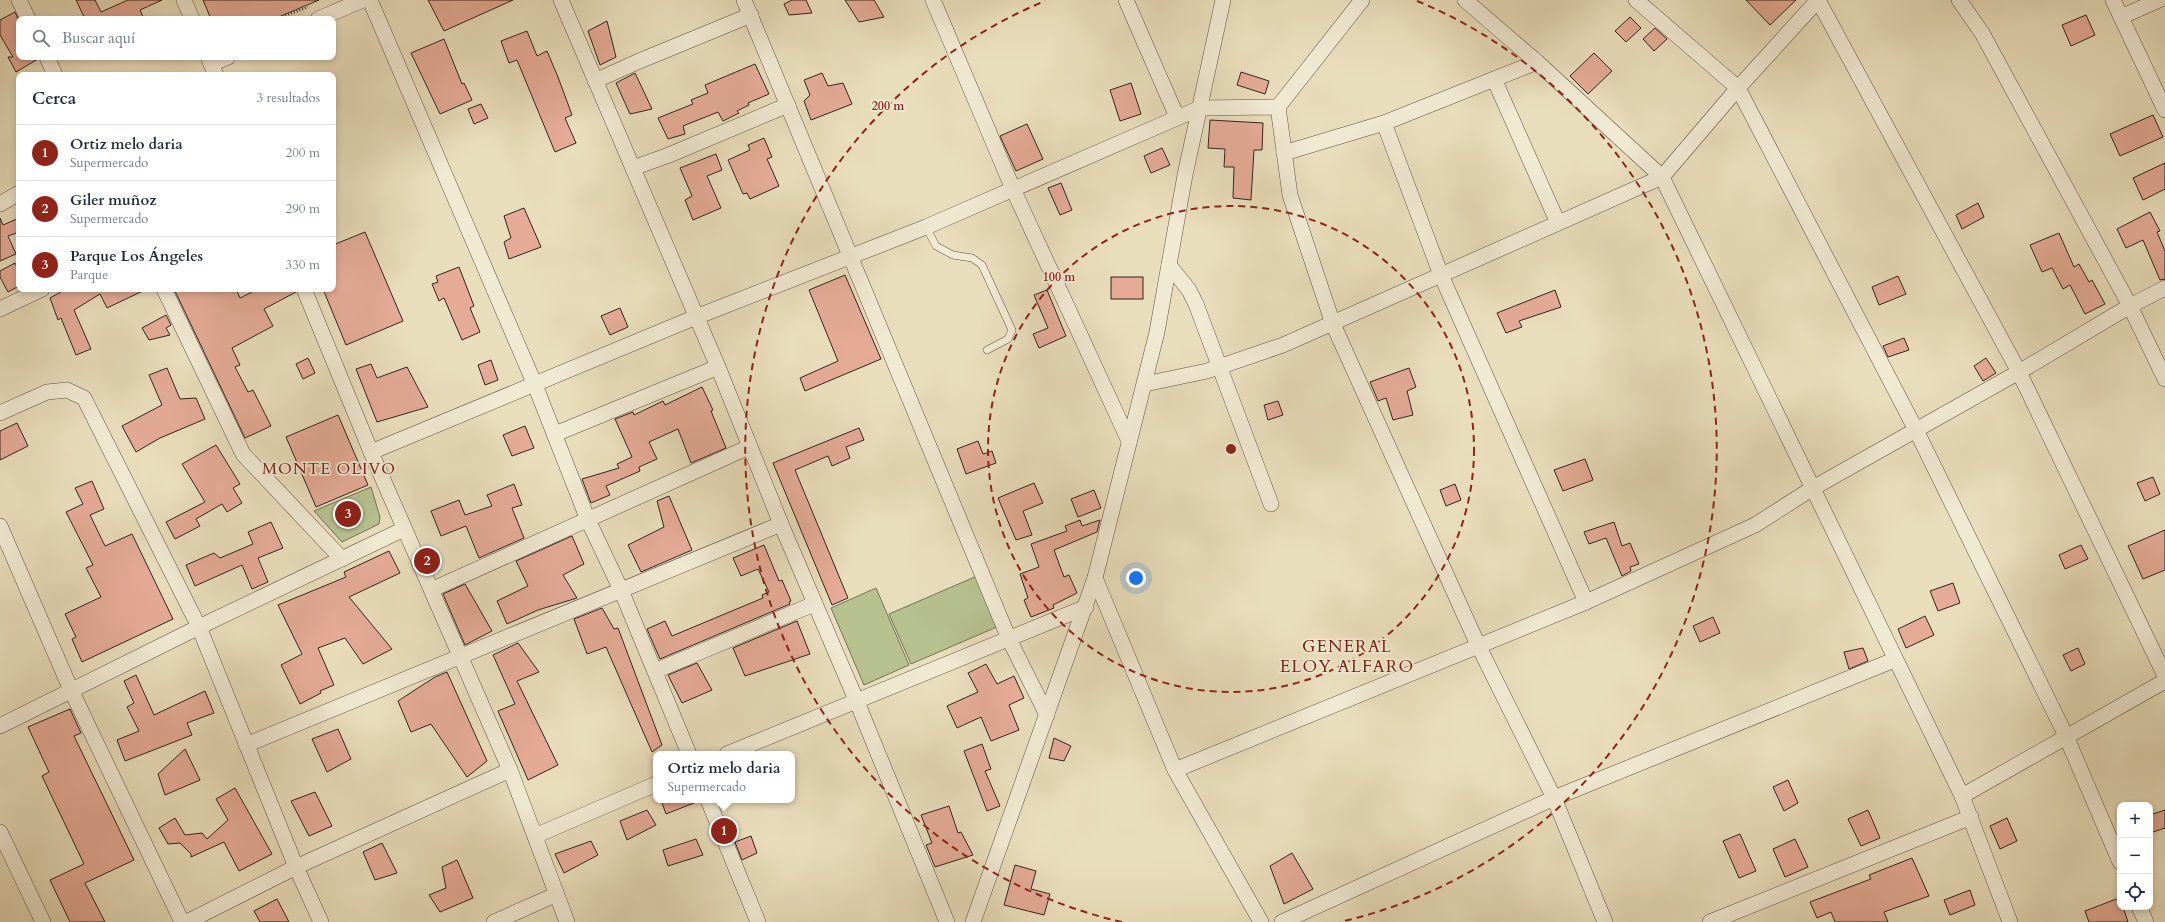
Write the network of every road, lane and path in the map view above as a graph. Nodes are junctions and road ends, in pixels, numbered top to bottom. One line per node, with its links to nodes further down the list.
1 (19, 0): 18 (street)
2 (184, 0): 19 (street)
3 (363, 0): 21 (street)
4 (370, 0): 62 (street)
5 (562, 0): 30 (street)
6 (744, 0): 22 (street)
7 (933, 0): 41 (street)
8 (1126, 0): 36 (street)
9 (1223, 0): 35 (street)
10 (1362, 0): 34 (street)
11 (1465, 0): 26 (street)
12 (1636, 0): 31 (street)
13 (1818, 0): 31 (street); 60 (street)
14 (1959, 0): 53 (street)
15 (2113, 0): 23 (street)
16 (2159, 0): 23 (street)
17 (315, 4): 20 (path)
18 (27, 16)
19 (191, 16)
20 (285, 16)
21 (325, 16)
22 (751, 16): 30 (street); 33 (street)
23 (2121, 17): 32 (street)
24 (48, 60): 28 (street)
25 (222, 60): 27 (street)
26 (1537, 62): 29 (street); 40 (street)
27 (212, 65)
28 (54, 72)
29 (1494, 79): 37 (street); 44 (street)
30 (596, 81): 39 (street)
31 (1738, 88): 40 (street); 65 (street)
32 (2163, 101)
33 (788, 105): 39 (street); 46 (street)
34 (1278, 107): 35 (street); 38 (street)
35 (1200, 108): 36 (street); 47 (street)
36 (1177, 118): 41 (street)
37 (1384, 123): 38 (street); 48 (street)
38 (1284, 153): 56 (street)
39 (633, 168): 55 (street)
40 (1662, 177): 44 (street); 70 (street)
41 (1013, 189): 45 (street); 67 (street)
42 (16, 195): 43 (street)
43 (0, 204)
44 (1558, 223): 48 (street)
45 (926, 227): 46 (street); 57 (lane)
46 (852, 256): 55 (street); 84 (street)
47 (1169, 265): 58 (street); 63 (street)
48 (1441, 275): 56 (street); 80 (street)
49 (2165, 288): 53 (street)
50 (36, 292): 54 (street)
51 (165, 292): 76 (street)
52 (305, 292): 69 (street)
53 (2130, 306): 60 (street); 61 (street)
54 (0, 309)
55 (696, 317): 59 (street); 62 (street)
56 (1333, 324): 58 (street); 85 (street)
57 (987, 350)
58 (1219, 366): 63 (street); 71 (street)
59 (718, 367): 66 (street); 68 (street)
60 (2019, 372): 65 (street); 89 (street)
61 (2165, 379)
62 (535, 384): 66 (street); 69 (street)
63 (1145, 384): 67 (street)
64 (0, 413): 83 (street)
65 (1916, 430): 70 (street); 95 (street)
66 (556, 434): 72 (street)
67 (1129, 441): 77 (street)
68 (749, 447): 72 (street); 73 (street)
69 (371, 452): 75 (street)
70 (1813, 488): 80 (street); 87 (street)
71 (1271, 504)
72 (588, 520): 78 (street); 79 (street)
73 (781, 524): 79 (street); 81 (street)
74 (0, 526): 91 (street)
75 (404, 529): 76 (street); 78 (street)
76 (342, 559): 83 (street)
77 (1095, 578): 82 (street); 100 (street)
78 (433, 589): 86 (street)
79 (621, 590): 86 (street); 88 (street)
80 (1586, 602): 85 (street)
81 (814, 604): 88 (street); 92 (street)
82 (1086, 607): 84 (street); 93 (street)
83 (199, 627): 91 (street); 96 (street)
84 (1009, 639): 92 (street); 93 (street)
85 (1478, 645): 100 (street); 103 (street)
86 (460, 657): 96 (street); 99 (street)
87 (1894, 660): 102 (street); 103 (street)
88 (655, 671): 97 (street)
89 (2165, 676)
90 (2165, 681): 95 (street)
91 (71, 690): 94 (street); 113 (street)
92 (857, 702): 98 (street); 119 (street)
93 (1047, 715): 120 (street)
94 (0, 726)
95 (2066, 736): 102 (street); 108 (street)
96 (246, 745): 109 (street)
97 (688, 751)
98 (734, 751)
99 (510, 770): 107 (street); 109 (street)
100 (1175, 770): 121 (street)
101 (653, 785): 107 (street)
102 (1962, 796): 105 (street)
103 (1554, 798): 122 (street); 123 (street)
104 (709, 803): 118 (street)
105 (1971, 817): 124 (street); 125 (street)
106 (0, 832): 112 (street)
107 (536, 836): 110 (street)
108 (2117, 855)
109 (296, 867): 114 (street); 115 (street)
110 (556, 895): 116 (street); 117 (street)
111 (2140, 910): 126 (street)
112 (43, 922)
113 (182, 922)
114 (187, 922)
115 (321, 922)
116 (494, 922)
117 (567, 922)
118 (758, 922)
119 (947, 922)
120 (973, 922)
121 (1261, 922)
122 (1282, 922)
123 (1605, 922)
124 (1710, 922)
125 (2010, 922)
126 (2146, 922)

